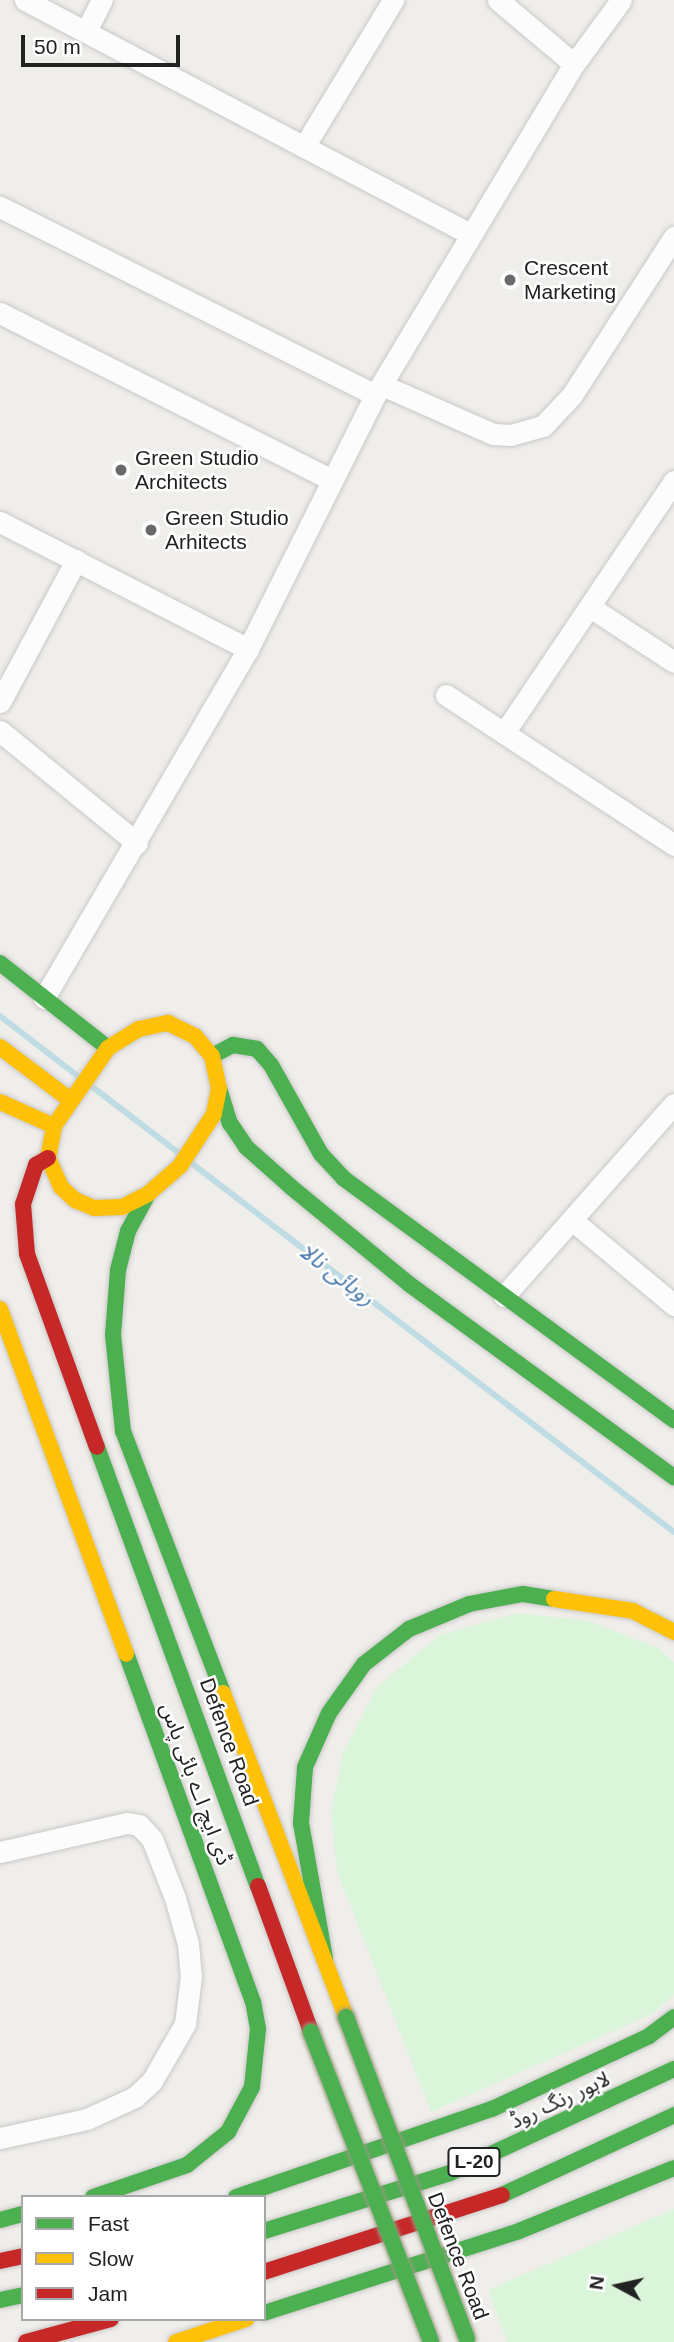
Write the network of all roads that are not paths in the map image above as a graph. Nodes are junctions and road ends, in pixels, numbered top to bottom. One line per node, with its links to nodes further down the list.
1 (25, 0): 6 (street)
2 (102, 0): 6 (street)
3 (393, 0): 8 (street)
4 (498, 0): 7 (street)
5 (621, 0): 7 (street)
6 (86, 31): 8 (street)
7 (574, 64): 10 (street)
8 (305, 145): 10 (street)
9 (0, 207): 13 (street)
10 (470, 233): 13 (street)
11 (674, 237): 13 (street)
12 (0, 313): 14 (street)
13 (379, 390): 14 (street)
14 (332, 480): 19 (street)
15 (671, 492): 18 (street)
16 (0, 522): 17 (street)
17 (76, 560): 19 (street); 22 (street)
18 (590, 607): 20 (street); 24 (street)
19 (248, 649): 25 (street)
20 (674, 662)
21 (446, 695): 24 (street)
22 (0, 702)
23 (0, 731): 25 (street)
24 (504, 733): 26 (street)
25 (136, 843): 28 (street)
26 (674, 845)
27 (0, 964): 28 (main road)
28 (44, 998): 30 (main road)
29 (0, 1047): 33 (main road)
30 (108, 1048): 31 (main road); 33 (main road)
31 (212, 1056): 32 (main road); 40 (main road)
32 (219, 1088): 38 (main road); 44 (main road)
33 (69, 1099): 36 (main road)
34 (0, 1102): 36 (main road)
35 (674, 1104): 39 (street)
36 (54, 1126): 37 (main road)
37 (48, 1158): 38 (main road); 69 (main road, Defence Road, bridge)
38 (148, 1194): 47 (main road, Defence Road)
39 (572, 1220): 40 (street); 41 (street)
40 (505, 1296): 43 (main road)
41 (674, 1305)
42 (0, 1309): 53 (main road, ڈی ایچ اے بائی پاس)
43 (674, 1420)
44 (674, 1477)
45 (674, 1632): 47 (main road)
46 (0, 1852): 51 (street)
47 (325, 1958): 66 (main road, Defence Road, bridge)
48 (674, 2017): 54 (main road)
49 (674, 2069): 57 (main road, لاہور رنگ روڈ / L-20)
50 (674, 2116): 60 (main road, L-20)
51 (0, 2138)
52 (674, 2168): 63 (main road)
53 (99, 2195)
54 (242, 2195)
55 (21, 2215): 56 (main road)
56 (0, 2220)
57 (266, 2230)
58 (21, 2256): 59 (main road)
59 (0, 2261)
60 (266, 2271)
61 (21, 2295): 62 (main road)
62 (0, 2300)
63 (266, 2312)
64 (104, 2321): 67 (main road)
65 (240, 2321): 68 (main road)
66 (468, 2341)
67 (26, 2342)
68 (176, 2342)
69 (431, 2342)

